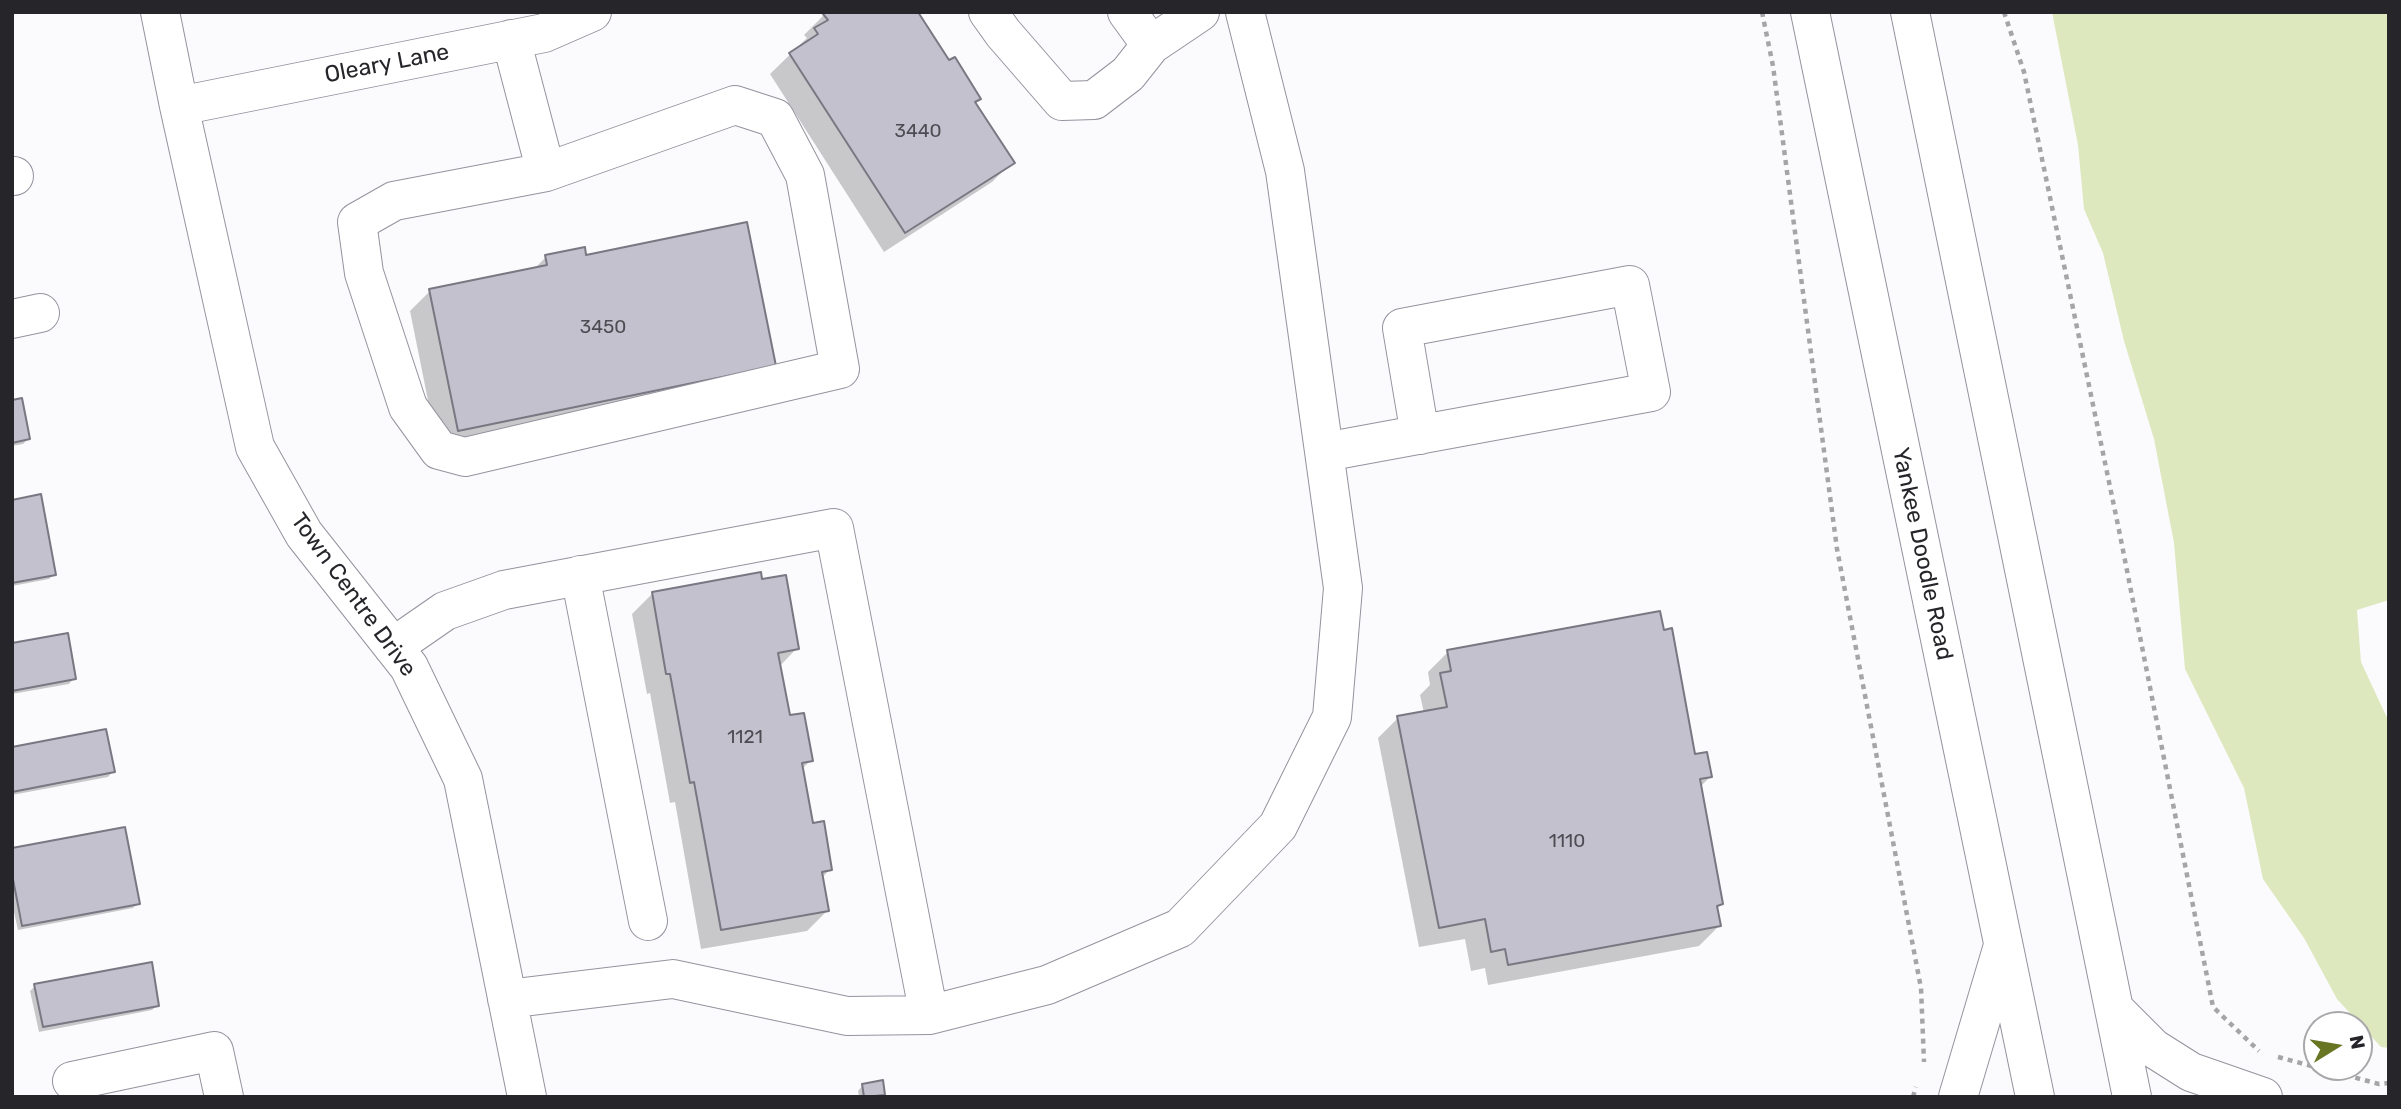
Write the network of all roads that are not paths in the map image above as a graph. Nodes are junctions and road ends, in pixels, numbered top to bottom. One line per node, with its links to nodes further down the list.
1 (160, 12): 11 (street, Town Centre Drive)
2 (592, 12): 9 (street, Oleary Lane)
3 (988, 12): 10 (street)
4 (1127, 12): 10 (street)
5 (1200, 12): 10 (street)
6 (1245, 12): 14 (street)
7 (1810, 12): 18 (street, Yankee Doodle Road)
8 (1910, 12): 20 (street)
9 (511, 39): 11 (street, Oleary Lane); 12 (street)
10 (1151, 46)
11 (178, 106): 16 (street, Town Centre Drive)
12 (546, 172): 12 (street)
13 (1420, 435): 13 (street); 14 (street)
14 (1325, 452): 21 (street)
15 (580, 576): 16 (street); 17 (street); 21 (street)
16 (393, 646): 19 (street, Town Centre Drive)
17 (648, 921)
18 (2003, 943): 25 (street); 26 (street, Yankee Doodle Road)
19 (507, 999): 21 (street); 24 (street, Town Centre Drive)
20 (2114, 1009): 27 (street); 28 (street)
21 (929, 1015)
22 (72, 1082): 23 (street)
23 (224, 1097)
24 (527, 1097)
25 (1958, 1097)
26 (2035, 1097)
27 (2132, 1097)
28 (2263, 1097)

